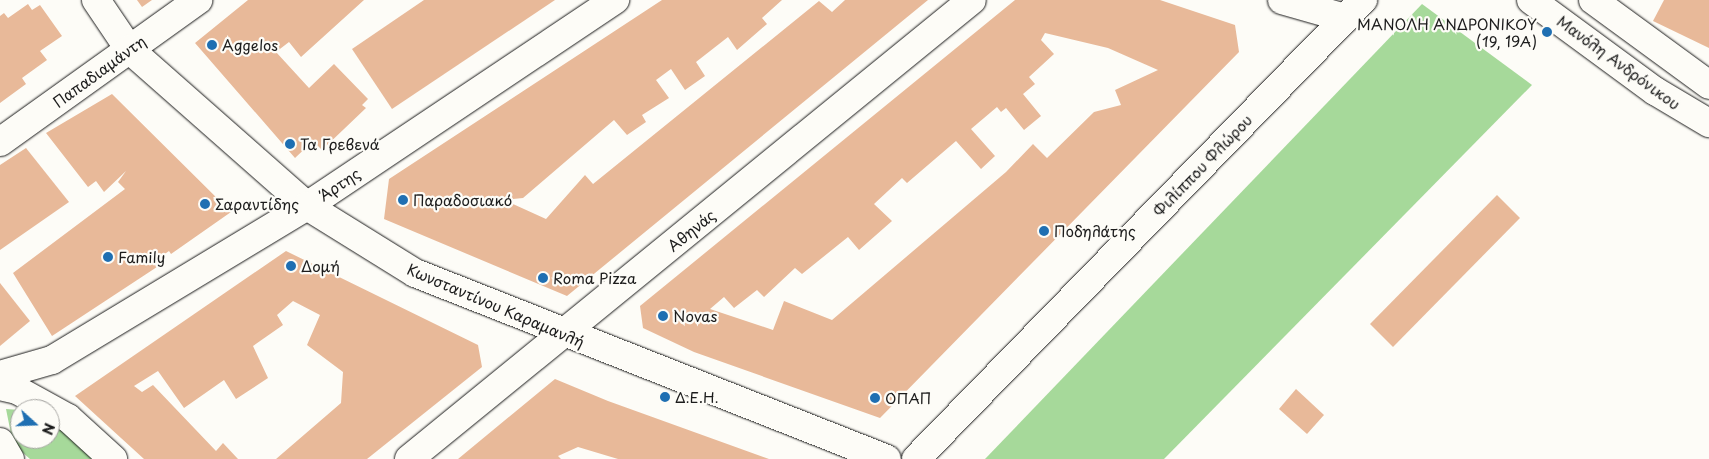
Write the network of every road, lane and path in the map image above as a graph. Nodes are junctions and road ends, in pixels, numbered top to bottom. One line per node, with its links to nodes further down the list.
1 (96, 0): 9 (street, Κωνσταντίνου Καραμανλή)
2 (198, 0): 9 (street, Παπαδιαμάντη)
3 (615, 0): 13 (street, Άρτης)
4 (972, 0): 14 (street, Αθηνάς)
5 (1282, 0): 8 (street)
6 (1531, 0): 11 (street, Μανόλη Ανδρόνικου)
7 (1593, 0): 10 (street)
8 (1354, 9): 22 (street, Φιλίππου Φλώρου)
9 (129, 49): 12 (street, Παπαδιαμάντη); 13 (street, Κωνσταντίνου Καραμανλή)
10 (1709, 85)
11 (1709, 123)
12 (0, 142)
13 (306, 206): 14 (street, Κωνσταντίνου Καραμανλή); 15 (street, Άρτης)
14 (563, 334): 20 (street, Αθηνάς); 21 (street, Κωνσταντίνου Καραμανλή)
15 (0, 375)
16 (0, 386): 19 (street)
17 (0, 442): 18 (street)
18 (10, 459)
19 (113, 459)
20 (409, 459)
21 (887, 459)
22 (916, 459)

